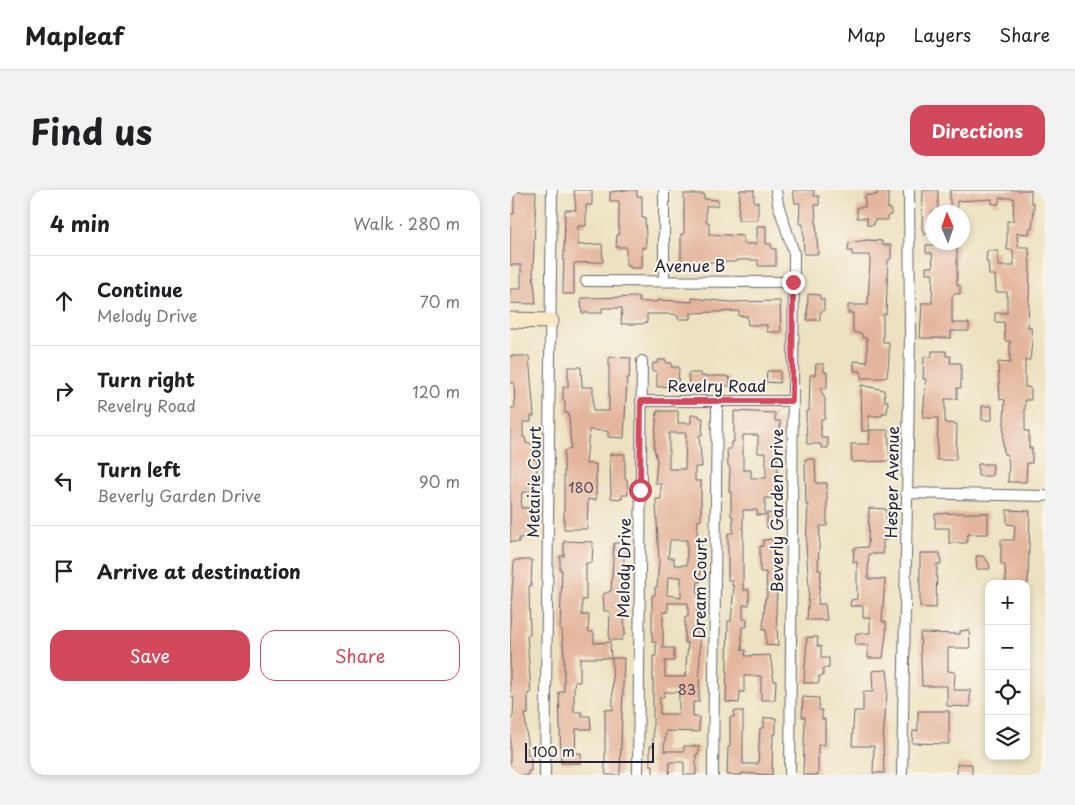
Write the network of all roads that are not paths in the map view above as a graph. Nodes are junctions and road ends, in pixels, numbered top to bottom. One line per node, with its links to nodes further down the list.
1 (552, 190): 9 (street, Metairie Court)
2 (664, 190): 6 (street)
3 (776, 190): 7 (street, Beverly Garden Drive)
4 (909, 190): 14 (street, Hesper Avenue)
5 (586, 281): 6 (street, Avenue B)
6 (664, 281): 7 (street, Avenue B)
7 (793, 282): 13 (street, Beverly Garden Drive)
8 (510, 320): 9 (street)
9 (551, 321): 16 (street, Metairie Court)
10 (642, 360): 11 (street, Melody Drive)
11 (641, 401): 12 (street, Revelry Road); 17 (street, Melody Drive)
12 (717, 401): 13 (street, Revelry Road); 18 (street, Dream Court)
13 (792, 401): 19 (street, Beverly Garden Drive)
14 (906, 493): 15 (street); 20 (street, Hesper Avenue)
15 (1045, 496)
16 (545, 775)
17 (638, 775)
18 (713, 775)
19 (790, 775)
20 (902, 775)

